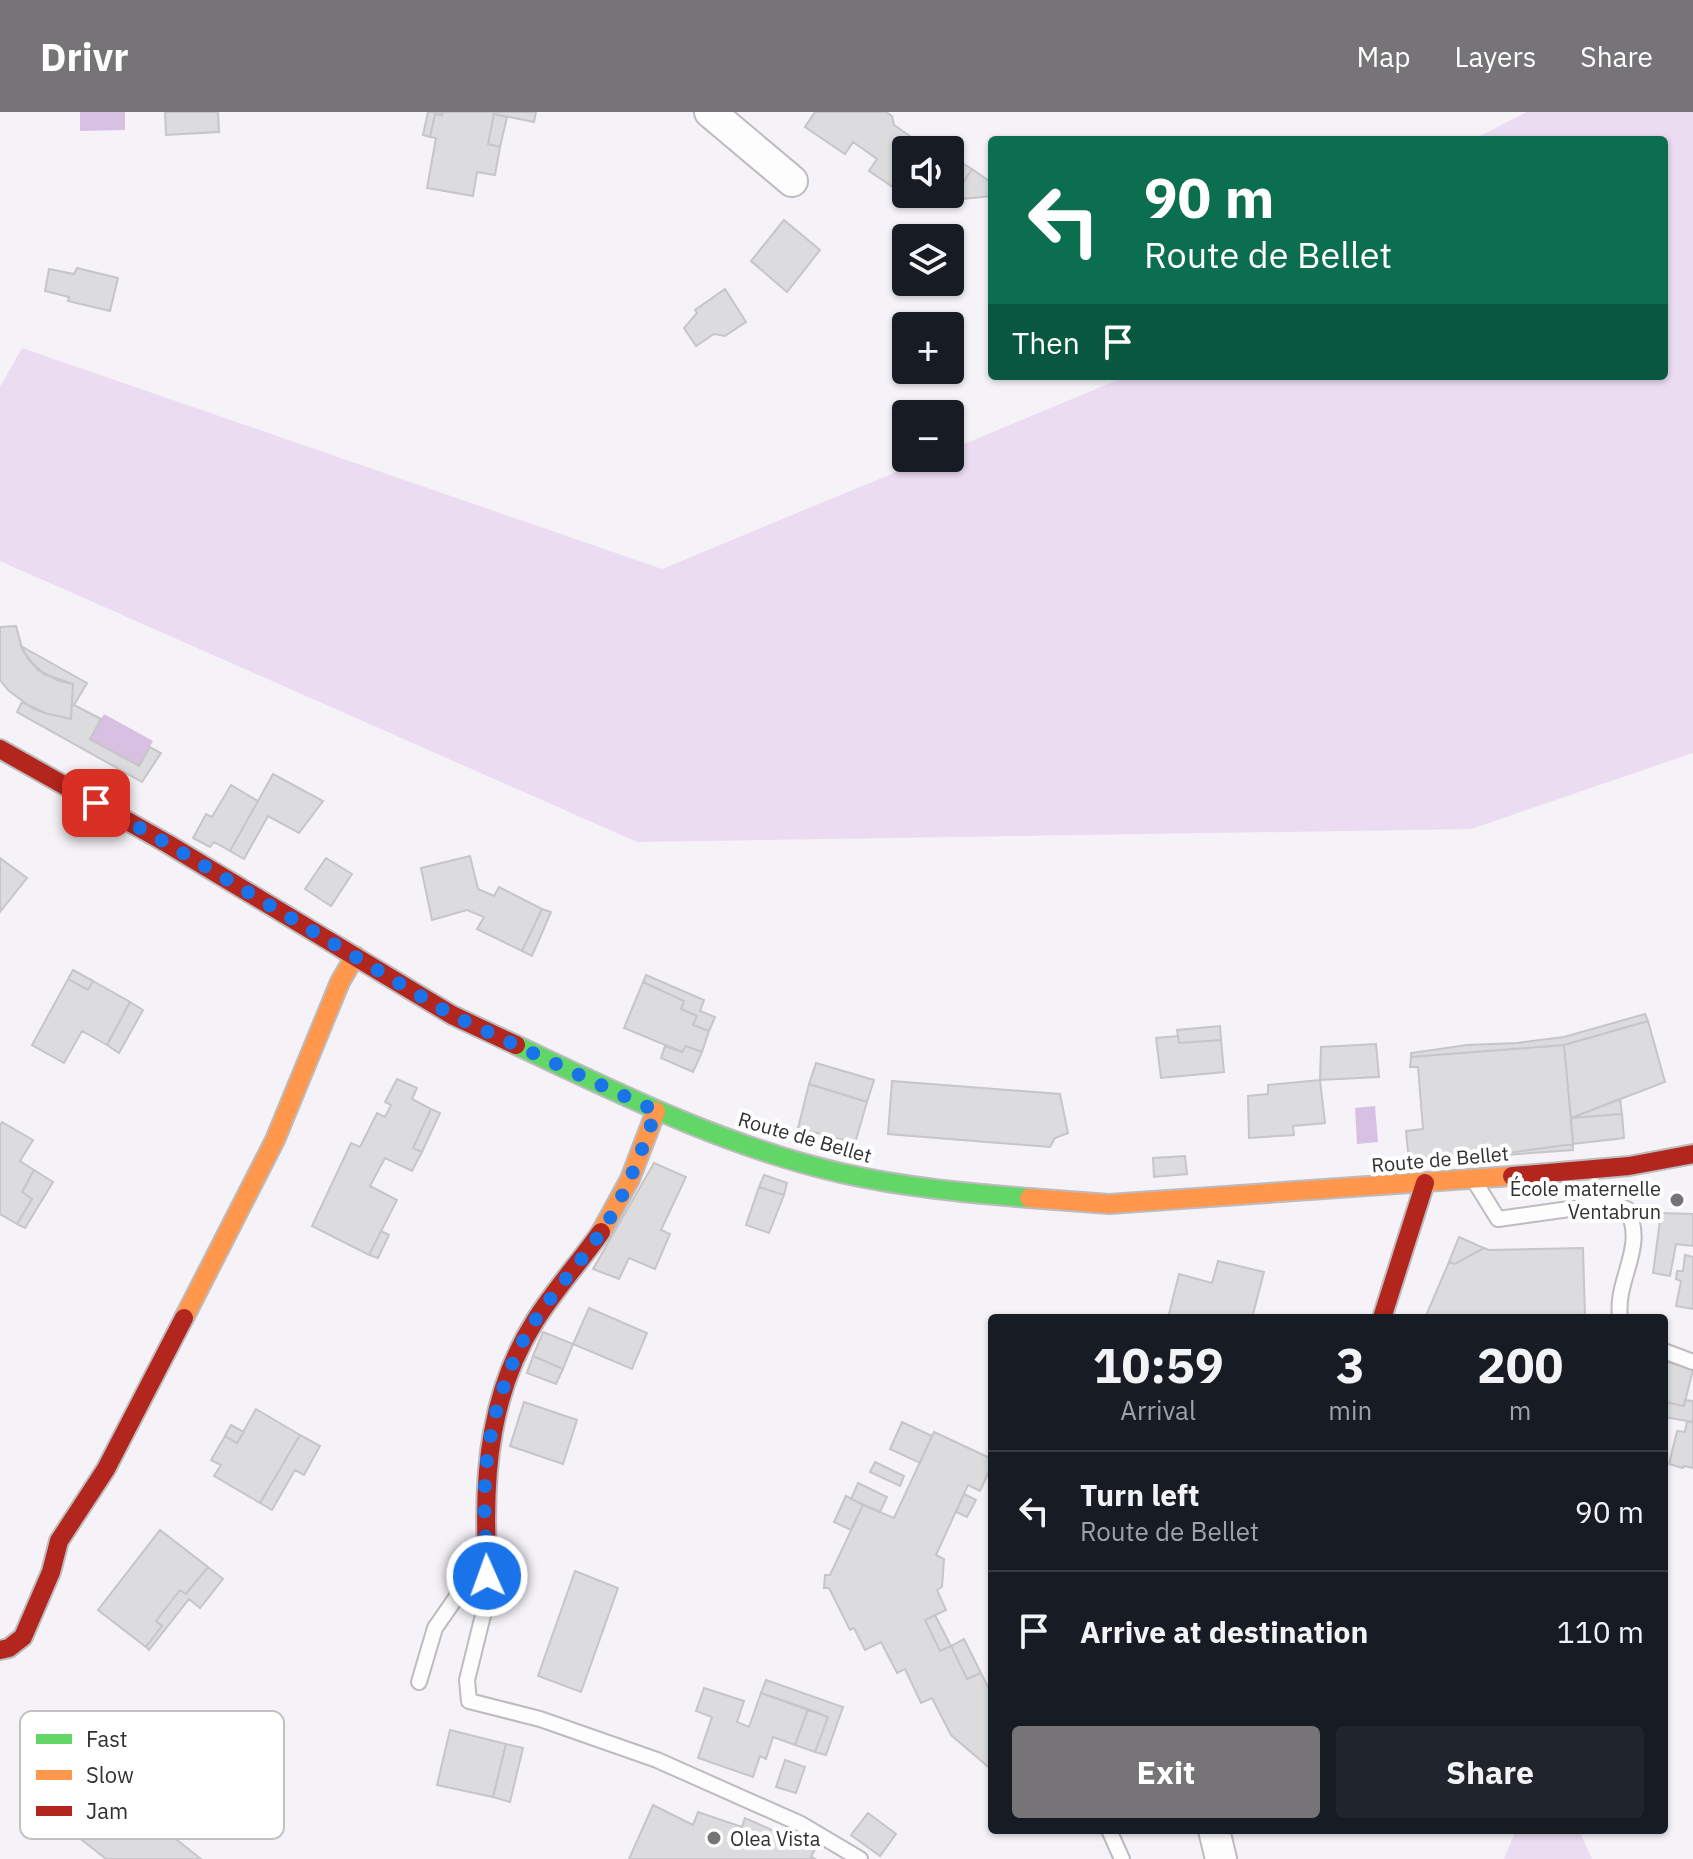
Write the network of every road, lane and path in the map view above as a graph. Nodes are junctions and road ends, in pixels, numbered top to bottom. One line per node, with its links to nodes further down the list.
1 (710, 112): 2 (street)
2 (792, 181)
3 (0, 749): 4 (street, Route de Bellet)
4 (355, 956): 5 (street, Route de Bellet); 14 (street)
5 (656, 1111): 8 (street, Route de Bellet); 13 (street)
6 (1693, 1154): 7 (street, Route de Bellet)
7 (1472, 1178): 8 (street, Route de Bellet); 10 (lane)
8 (1425, 1183): 9 (street)
9 (1383, 1314)
10 (1620, 1314)
11 (1668, 1353): 12 (lane)
12 (1693, 1362)
13 (487, 1552): 15 (lane); 18 (lane)
14 (0, 1650)
15 (419, 1682)
16 (1111, 1834): 19 (lane)
17 (1215, 1834): 20 (street)
18 (860, 1859)
19 (1122, 1859)
20 (1221, 1859)

